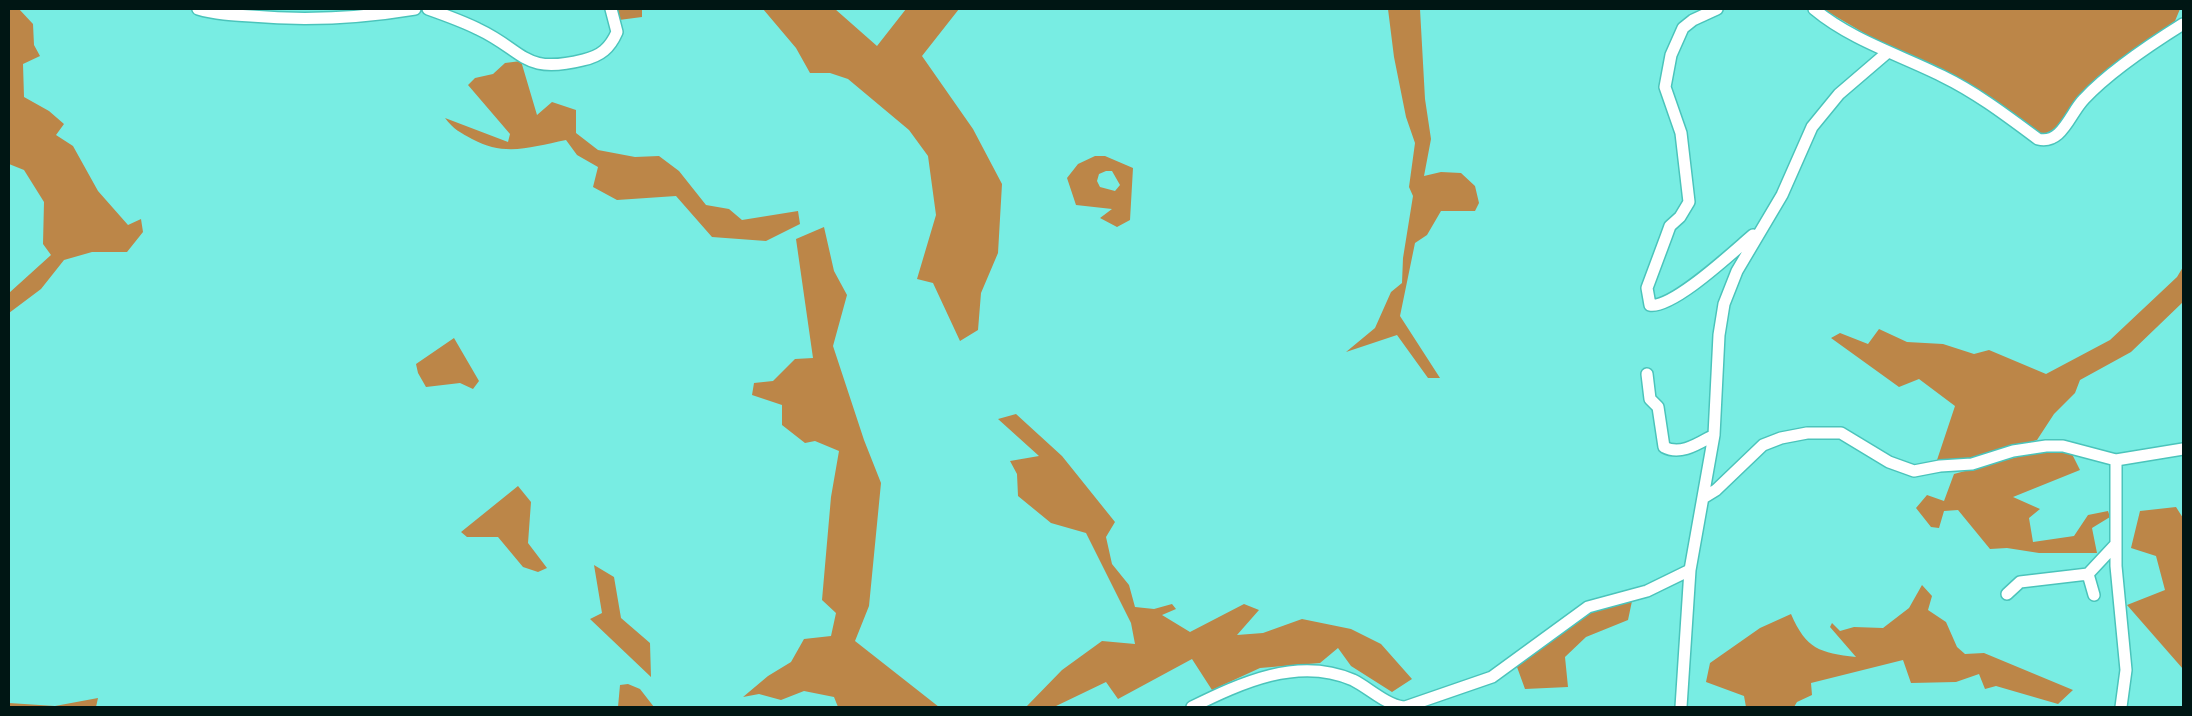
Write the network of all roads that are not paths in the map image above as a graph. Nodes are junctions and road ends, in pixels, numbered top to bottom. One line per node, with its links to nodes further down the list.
1 (198, 9): 2 (street)
2 (415, 9)
3 (428, 9): 4 (street)
4 (611, 9)
5 (1717, 9): 10 (street)
6 (1814, 9): 9 (street)
7 (2183, 15): 8 (street)
8 (2181, 26): 9 (street)
9 (1888, 52): 10 (street)
10 (1762, 228): 12 (street)
11 (1648, 374): 12 (street)
12 (1714, 435): 15 (street)
13 (2183, 449): 14 (street)
14 (2116, 460): 15 (street); 16 (street)
15 (1703, 498): 17 (street)
16 (2116, 544): 18 (street); 24 (street)
17 (1690, 570): 22 (street); 23 (street)
18 (2088, 574): 19 (street); 20 (street)
19 (2007, 594)
20 (2094, 595)
21 (1192, 707): 22 (street)
22 (1404, 707)
23 (1681, 707)
24 (2121, 707)

